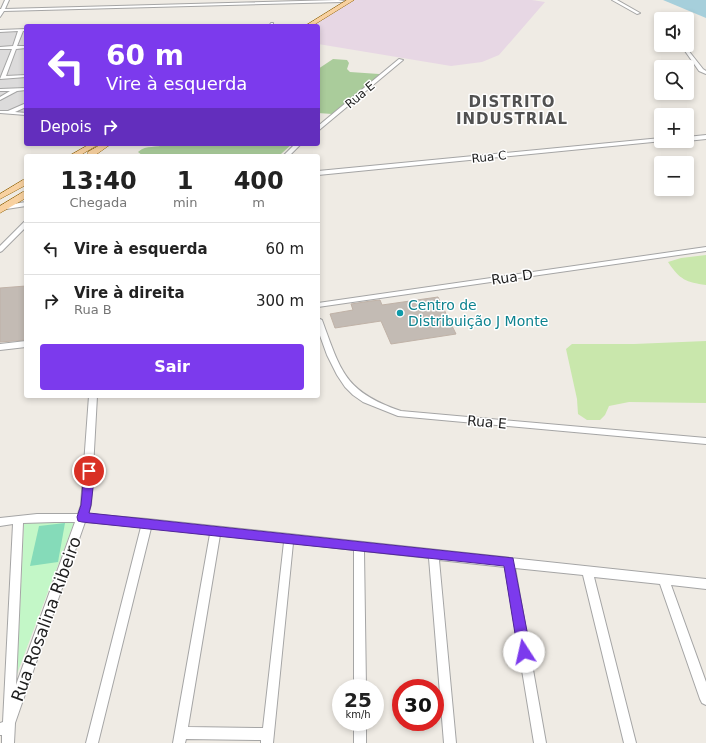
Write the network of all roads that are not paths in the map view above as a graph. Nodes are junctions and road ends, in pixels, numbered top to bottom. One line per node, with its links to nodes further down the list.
1 (7, 0): 5 (street)
2 (346, 0): 4 (street); 6 (main road); 7 (main road)
3 (614, 0): 8 (street)
4 (248, 1): 5 (street)
5 (2, 10): 9 (street)
6 (326, 10): 7 (main road); 10 (main road)
7 (333, 11): 11 (main road)
8 (638, 13)
9 (0, 16)
10 (303, 24)
11 (311, 24)
12 (23, 30): 13 (street); 16 (street)
13 (0, 31)
14 (24, 47): 16 (street)
15 (0, 48): 16 (street)
16 (14, 48): 21 (street)
17 (688, 52): 19 (street)
18 (401, 60): 30 (street, Rua E)
19 (706, 73)
20 (24, 76): 21 (street)
21 (1, 78)
22 (18, 89): 23 (street); 24 (street); 25 (street)
23 (24, 89)
24 (1, 91)
25 (0, 99)
26 (24, 106): 28 (street)
27 (0, 112): 28 (street)
28 (9, 113): 29 (street)
29 (24, 114)
30 (320, 127)
31 (706, 137): 32 (street)
32 (694, 138)
33 (654, 141): 40 (street, Rua C)
34 (91, 146): 37 (main road)
35 (104, 146): 38 (main road)
36 (296, 146): 39 (street)
37 (77, 154)
38 (90, 154)
39 (288, 154)
40 (320, 173)
41 (24, 183): 43 (main road)
42 (24, 196): 44 (main road)
43 (0, 197)
44 (14, 204): 45 (street); 46 (main road)
45 (24, 204)
46 (1, 208)
47 (24, 225): 49 (street)
48 (706, 249): 50 (street, Rua D)
49 (0, 250)
50 (320, 305)
51 (320, 325): 55 (street, Rua E)
52 (24, 344): 53 (street)
53 (0, 347)
54 (93, 398): 56 (street, Rua Rosalina Ribeiro)
55 (706, 441)
56 (82, 517): 57 (street); 59 (street); 70 (street, Rua Rosalina Ribeiro)
57 (18, 519): 58 (street); 70 (street)
58 (0, 522)
59 (147, 523): 60 (street); 75 (street)
60 (216, 531): 61 (street); 72 (street)
61 (289, 538): 62 (street); 73 (street)
62 (359, 546): 63 (street); 68 (street)
63 (434, 555): 64 (street); 77 (street)
64 (509, 562): 65 (street); 78 (street)
65 (587, 571): 66 (street); 79 (street)
66 (664, 580): 67 (street); 69 (street)
67 (706, 584)
68 (360, 679)
69 (706, 699)
70 (6, 725): 74 (street)
71 (360, 731): 76 (street)
72 (180, 738): 73 (street)
73 (268, 738)
74 (8, 743)
75 (92, 743)
76 (360, 743)
77 (450, 743)
78 (540, 743)
79 (630, 743)

